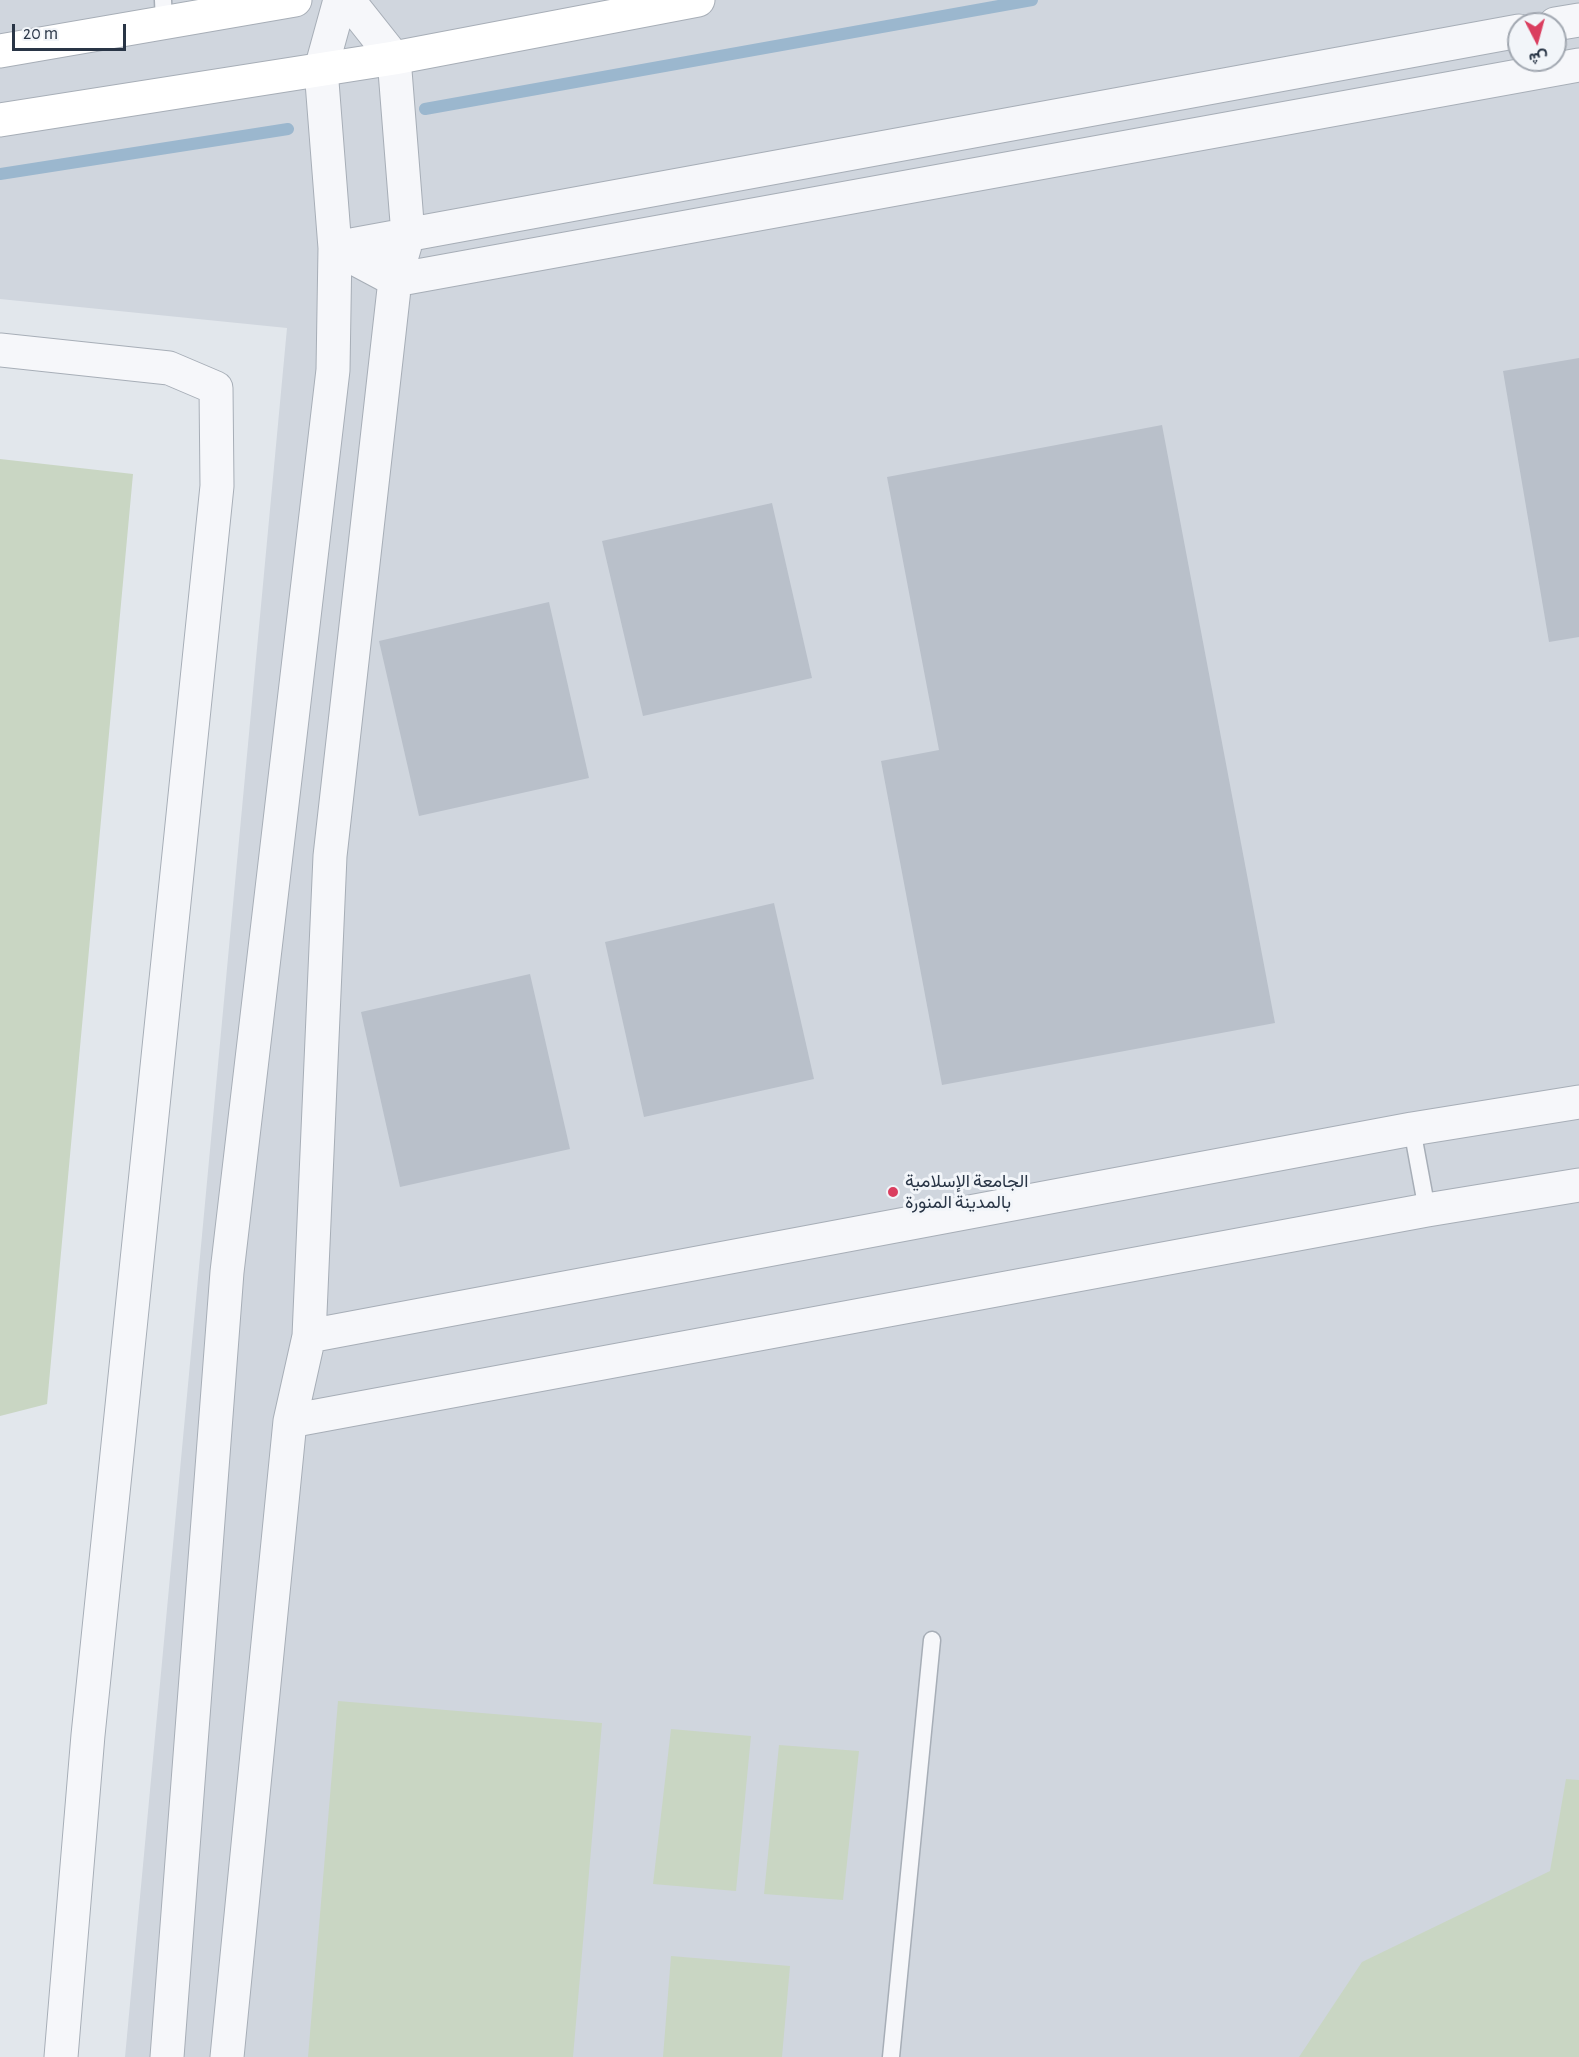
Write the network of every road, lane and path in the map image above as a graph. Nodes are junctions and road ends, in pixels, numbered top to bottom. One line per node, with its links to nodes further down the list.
1 (295, 0): 5 (main road)
2 (340, 0): 10 (street)
3 (348, 0): 8 (street)
4 (698, 0): 8 (main road)
5 (163, 11): 7 (main road)
6 (1507, 33): 12 (street)
7 (0, 51)
8 (394, 58): 10 (main road); 12 (street)
9 (1579, 65): 14 (street)
10 (321, 69): 11 (main road); 13 (street)
11 (0, 120)
12 (408, 235): 13 (street); 14 (street)
13 (335, 248): 14 (street); 24 (street)
14 (395, 280): 20 (street)
15 (0, 350): 23 (street)
16 (1579, 1102): 17 (street)
17 (1412, 1129): 19 (lane); 20 (street)
18 (1579, 1185): 19 (street)
19 (1427, 1210): 21 (street)
20 (309, 1336): 21 (street)
21 (291, 1421): 25 (street)
22 (932, 1640): 26 (lane)
23 (62, 2057)
24 (167, 2057)
25 (227, 2057)
26 (891, 2057)

